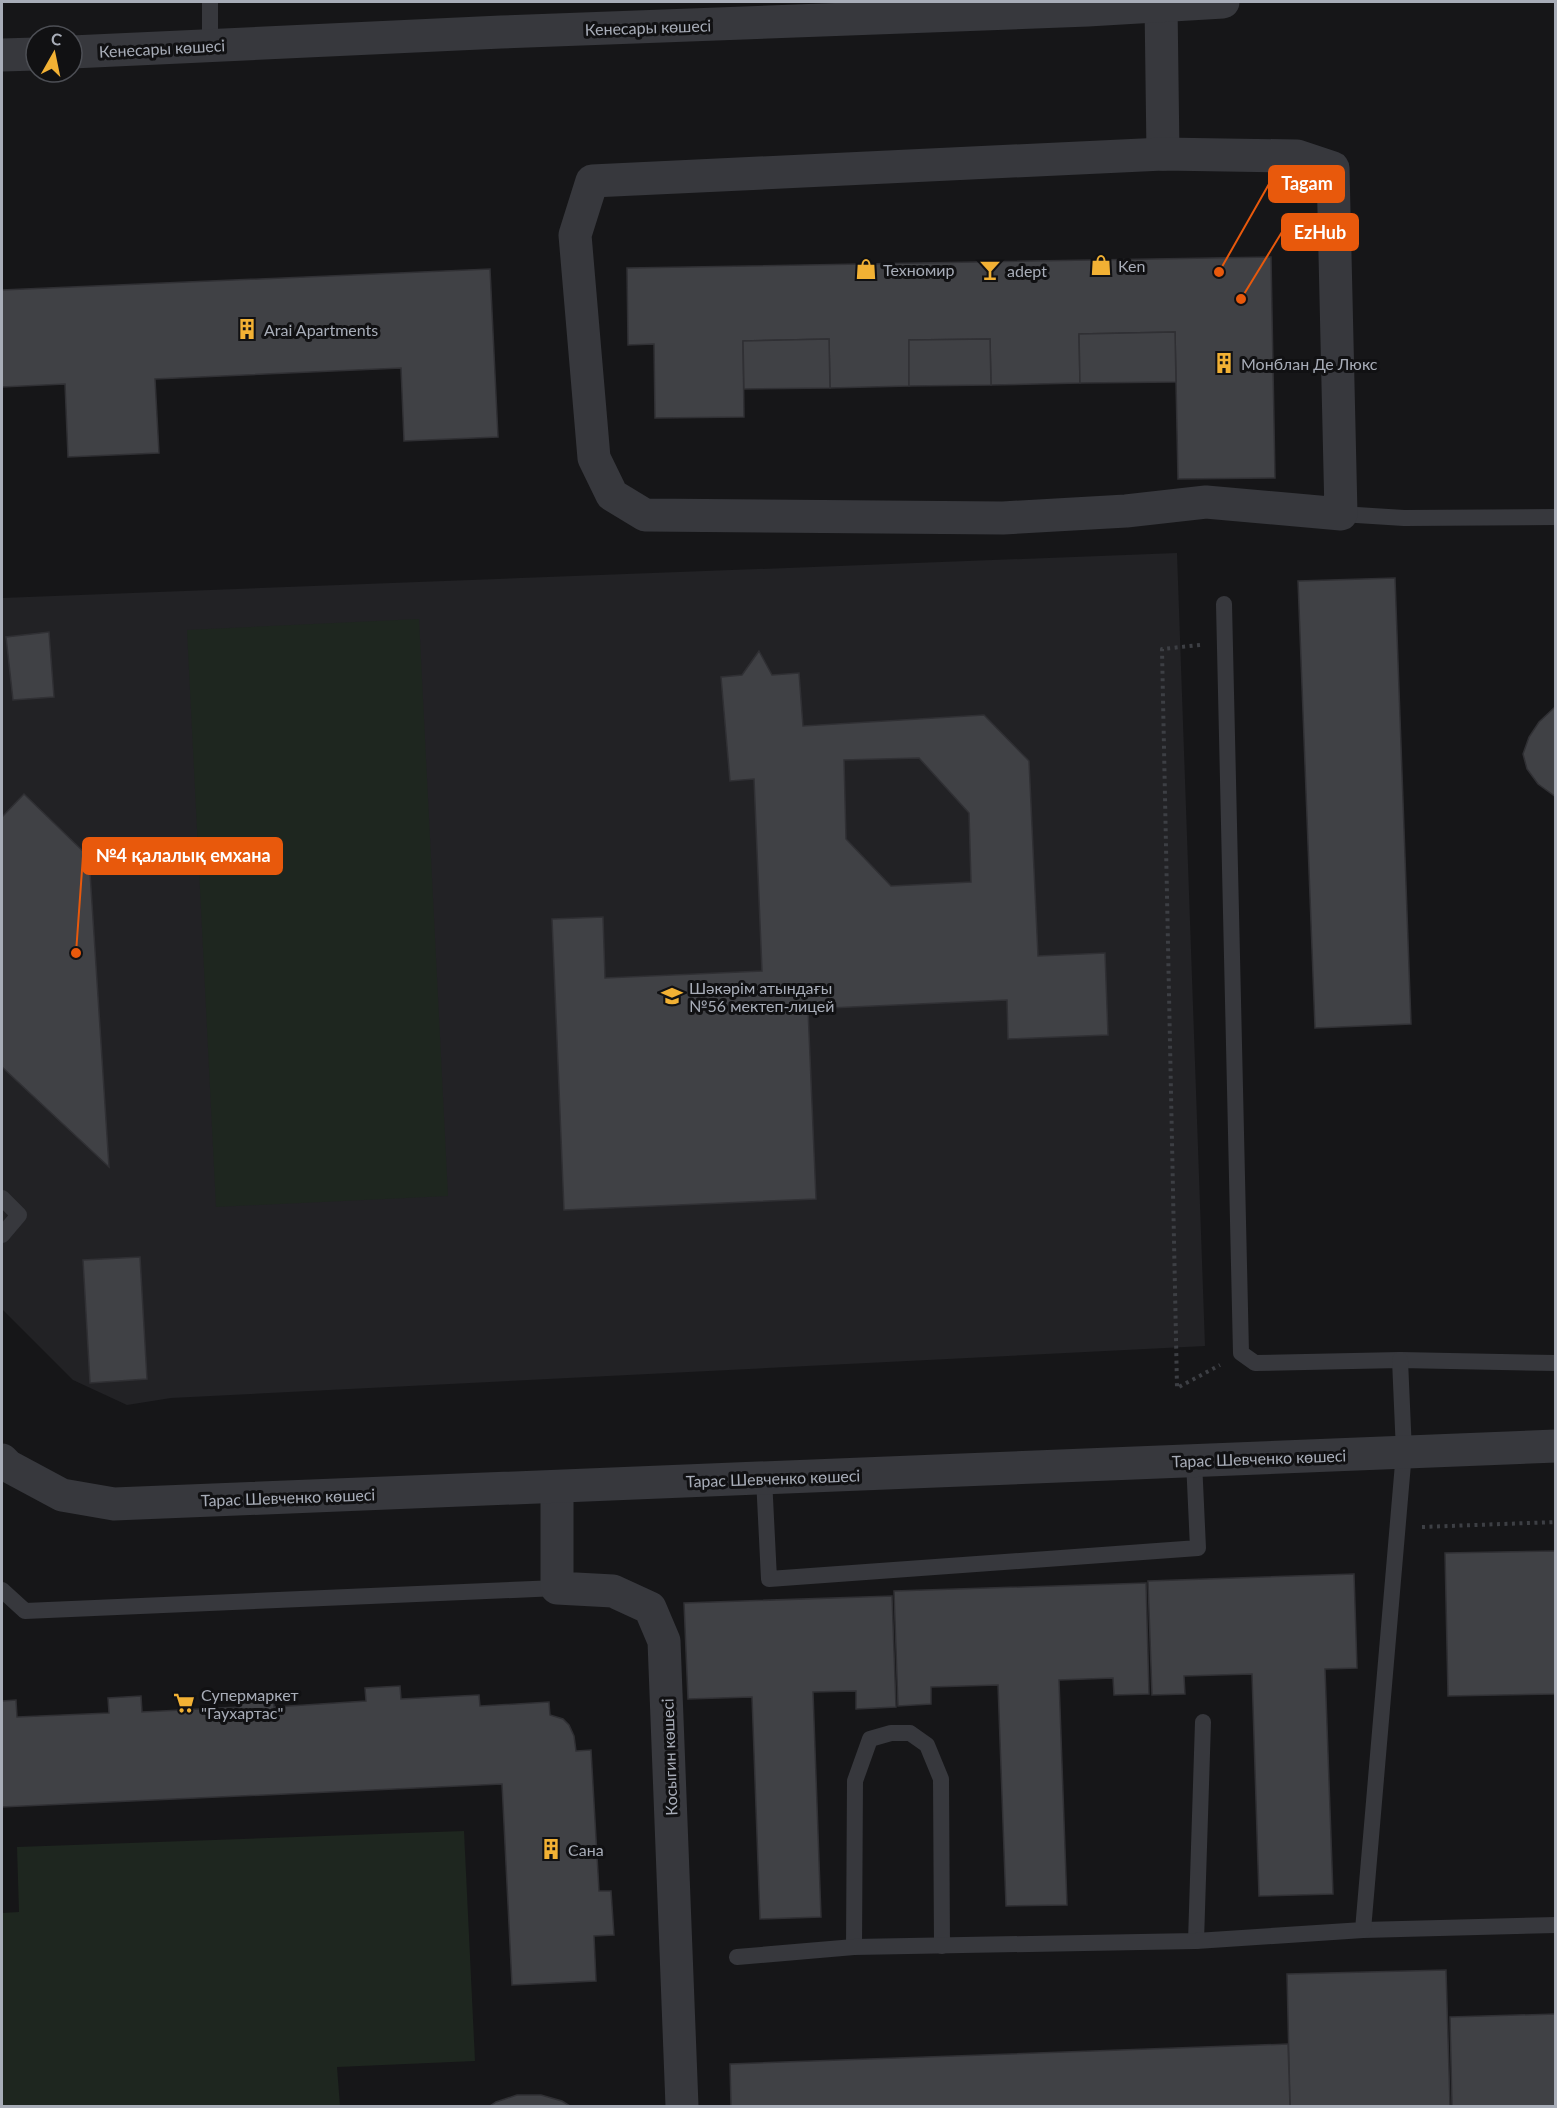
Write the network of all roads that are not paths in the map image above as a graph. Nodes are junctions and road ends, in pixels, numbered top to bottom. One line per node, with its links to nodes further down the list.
1 (210, 2): 5 (lane)
2 (1223, 2): 3 (street, Кенесары көшесі)
3 (1161, 4): 4 (street, Кенесары көшесі); 9 (street)
4 (1088, 6): 5 (street, Кенесары көшесі)
5 (210, 46): 6 (street, Кенесары көшесі)
6 (84, 51)
7 (24, 54): 8 (street)
8 (2, 55)
9 (1163, 154): 10 (street); 10 (street)
10 (1341, 514): 11 (lane)
11 (1556, 517)
12 (1224, 604): 15 (lane)
13 (2, 1198): 14 (lane)
14 (2, 1235)
15 (1400, 1360): 16 (lane); 18 (lane)
16 (1556, 1363)
17 (1556, 1446): 18 (street, Тарас Шевченко көшесі)
18 (1404, 1452): 20 (street, Тарас Шевченко көшесі); 27 (lane)
19 (2, 1460): 22 (street, Тарас Шевченко көшесі)
20 (1194, 1461): 21 (street, Тарас Шевченко көшесі); 21 (lane)
21 (764, 1478): 22 (street, Тарас Шевченко көшесі)
22 (557, 1486): 23 (street)
23 (557, 1588): 24 (lane); 32 (street, Косыгин көшесі)
24 (2, 1590)
25 (1203, 1722): 28 (lane)
26 (1556, 1925): 27 (lane)
27 (1363, 1930): 28 (lane)
28 (1196, 1941): 29 (lane)
29 (942, 1946): 30 (lane); 30 (lane)
30 (854, 1947): 31 (lane)
31 (737, 1957)
32 (682, 2106)

